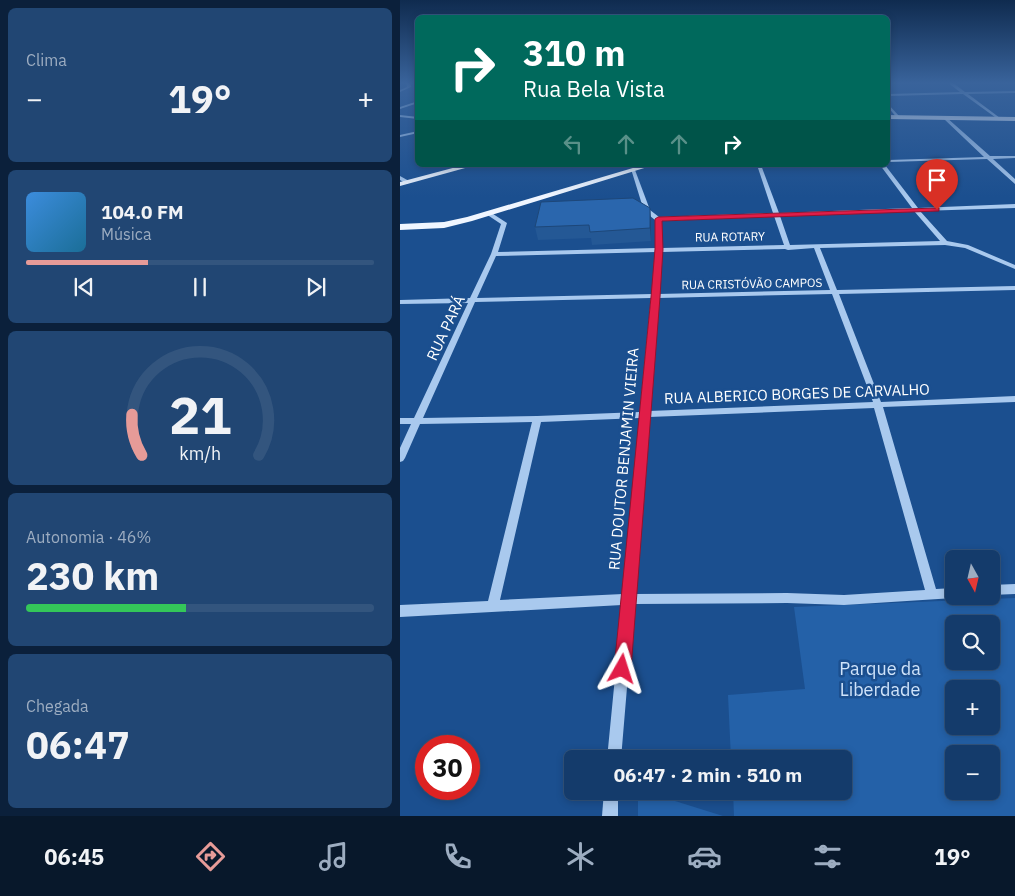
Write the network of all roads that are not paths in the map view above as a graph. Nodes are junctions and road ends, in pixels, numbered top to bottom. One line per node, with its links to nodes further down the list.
1 (947, 120): 4 (street)
2 (415, 133): 3 (street)
3 (400, 136)
4 (988, 158): 5 (street); 6 (street); 13 (street)
5 (1015, 158)
6 (890, 161)
7 (464, 167): 14 (main road)
8 (643, 167): 11 (main road)
9 (760, 167): 18 (street)
10 (884, 167): 16 (street)
11 (633, 170): 17 (main road); 19 (street)
12 (400, 178): 14 (street)
13 (1015, 182)
14 (404, 183)
15 (1015, 206): 16 (street)
16 (917, 211): 18 (street); 21 (street)
17 (488, 213): 20 (main road); 26 (street, RUA PARÁ)
18 (777, 215): 19 (street); 23 (street)
19 (658, 219): 25 (street, RUA DOUTOR BENJAMIN VIEIRA)
20 (400, 227)
21 (945, 243): 22 (street, RUA ROTARY); 24 (street, RUA ROTARY)
22 (966, 246): 27 (street)
23 (788, 248): 24 (street, RUA ROTARY); 25 (street, RUA ROTARY)
24 (817, 248): 29 (street)
25 (659, 249): 26 (street, RUA ROTARY); 30 (street, RUA DOUTOR BENJAMIN VIEIRA)
26 (494, 254): 31 (street, RUA PARÁ)
27 (1015, 267)
28 (1015, 288): 29 (street, RUA CRISTÓVÃO CAMPOS)
29 (835, 294): 30 (street, RUA CRISTÓVÃO CAMPOS); 34 (street)
30 (656, 297): 31 (street, RUA CRISTÓVÃO CAMPOS); 35 (street, RUA DOUTOR BENJAMIN VIEIRA)
31 (474, 301): 32 (street, RUA CRISTÓVÃO CAMPOS); 37 (street, RUA PARÁ)
32 (400, 302)
33 (1015, 399): 34 (street, RUA ALBERICO BORGES DE CARVALHO)
34 (878, 405): 35 (street, RUA ALBERICO BORGES DE CARVALHO); 43 (street)
35 (646, 414): 36 (street, RUA ALBERICO BORGES DE CARVALHO); 44 (street, RUA DOUTOR BENJAMIN VIEIRA)
36 (537, 419): 37 (street, RUA ALBERICO BORGES DE CARVALHO); 45 (street)
37 (419, 420): 38 (street, RUA ALBERICO BORGES DE CARVALHO); 39 (street, RUA PARÁ)
38 (400, 421)
39 (400, 458)
40 (1015, 589): 41 (street)
41 (1000, 590)
42 (945, 593): 43 (street)
43 (932, 594): 44 (street)
44 (630, 599): 45 (street); 47 (street, RUA DOUTOR BENJAMIN VIEIRA)
45 (494, 605): 46 (street)
46 (400, 611)
47 (615, 750)
48 (611, 800): 49 (street)
49 (610, 816)

